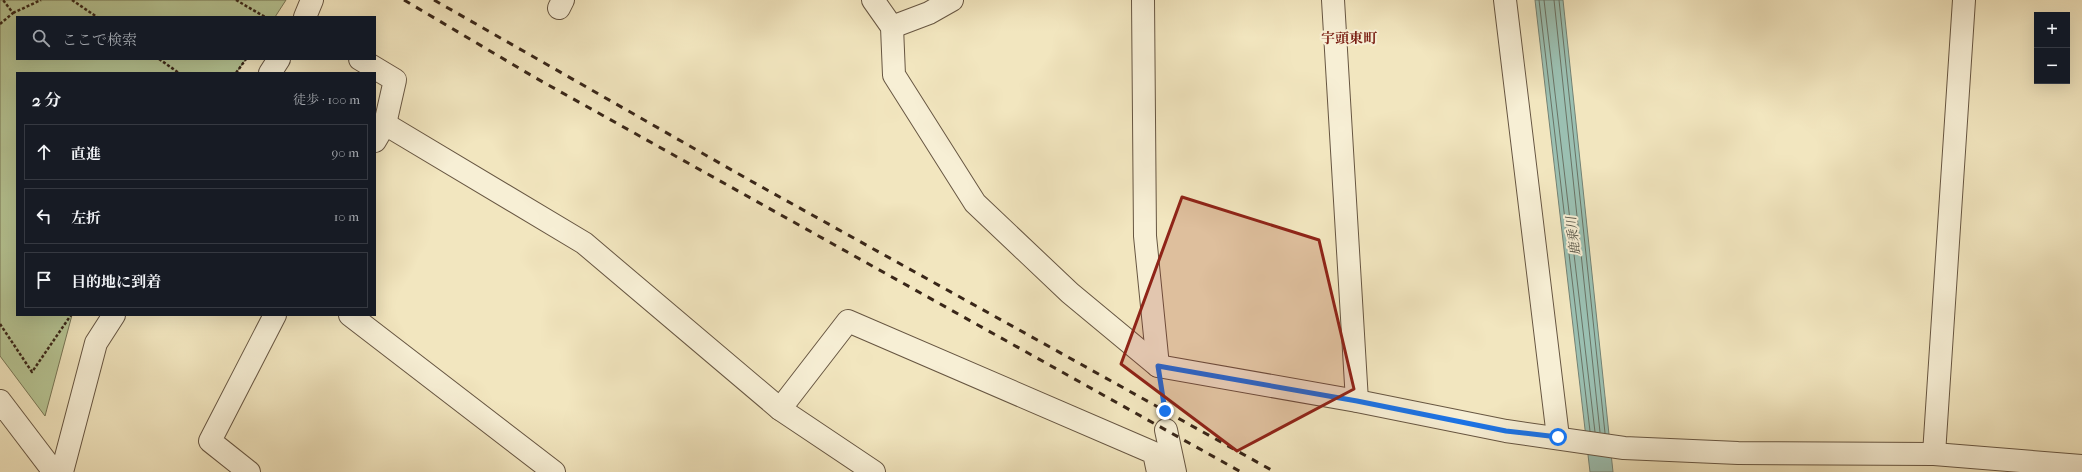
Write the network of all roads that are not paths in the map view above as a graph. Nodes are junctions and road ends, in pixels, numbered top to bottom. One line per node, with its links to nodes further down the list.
1 (312, 0): 8 (street)
2 (873, 0): 9 (street)
3 (952, 0): 9 (street)
4 (1143, 0): 17 (street)
5 (1333, 0): 19 (street)
6 (1505, 0): 22 (street)
7 (1964, 0): 23 (street)
8 (305, 16)
9 (892, 27): 17 (street)
10 (278, 60): 12 (street)
11 (362, 60): 13 (street)
12 (271, 72)
13 (380, 133): 20 (street)
14 (113, 316): 26 (street)
15 (274, 316): 27 (street)
16 (351, 316): 28 (street)
17 (1158, 366): 19 (street)
18 (0, 401): 25 (street)
19 (1357, 401): 22 (street)
20 (780, 409): 29 (street); 30 (street)
21 (1166, 430): 31 (street)
22 (1558, 437): 23 (street)
23 (1934, 454): 24 (street)
24 (2082, 466)
25 (54, 472)
26 (62, 472)
27 (249, 472)
28 (554, 472)
29 (874, 472)
30 (1158, 472)
31 (1175, 472)

